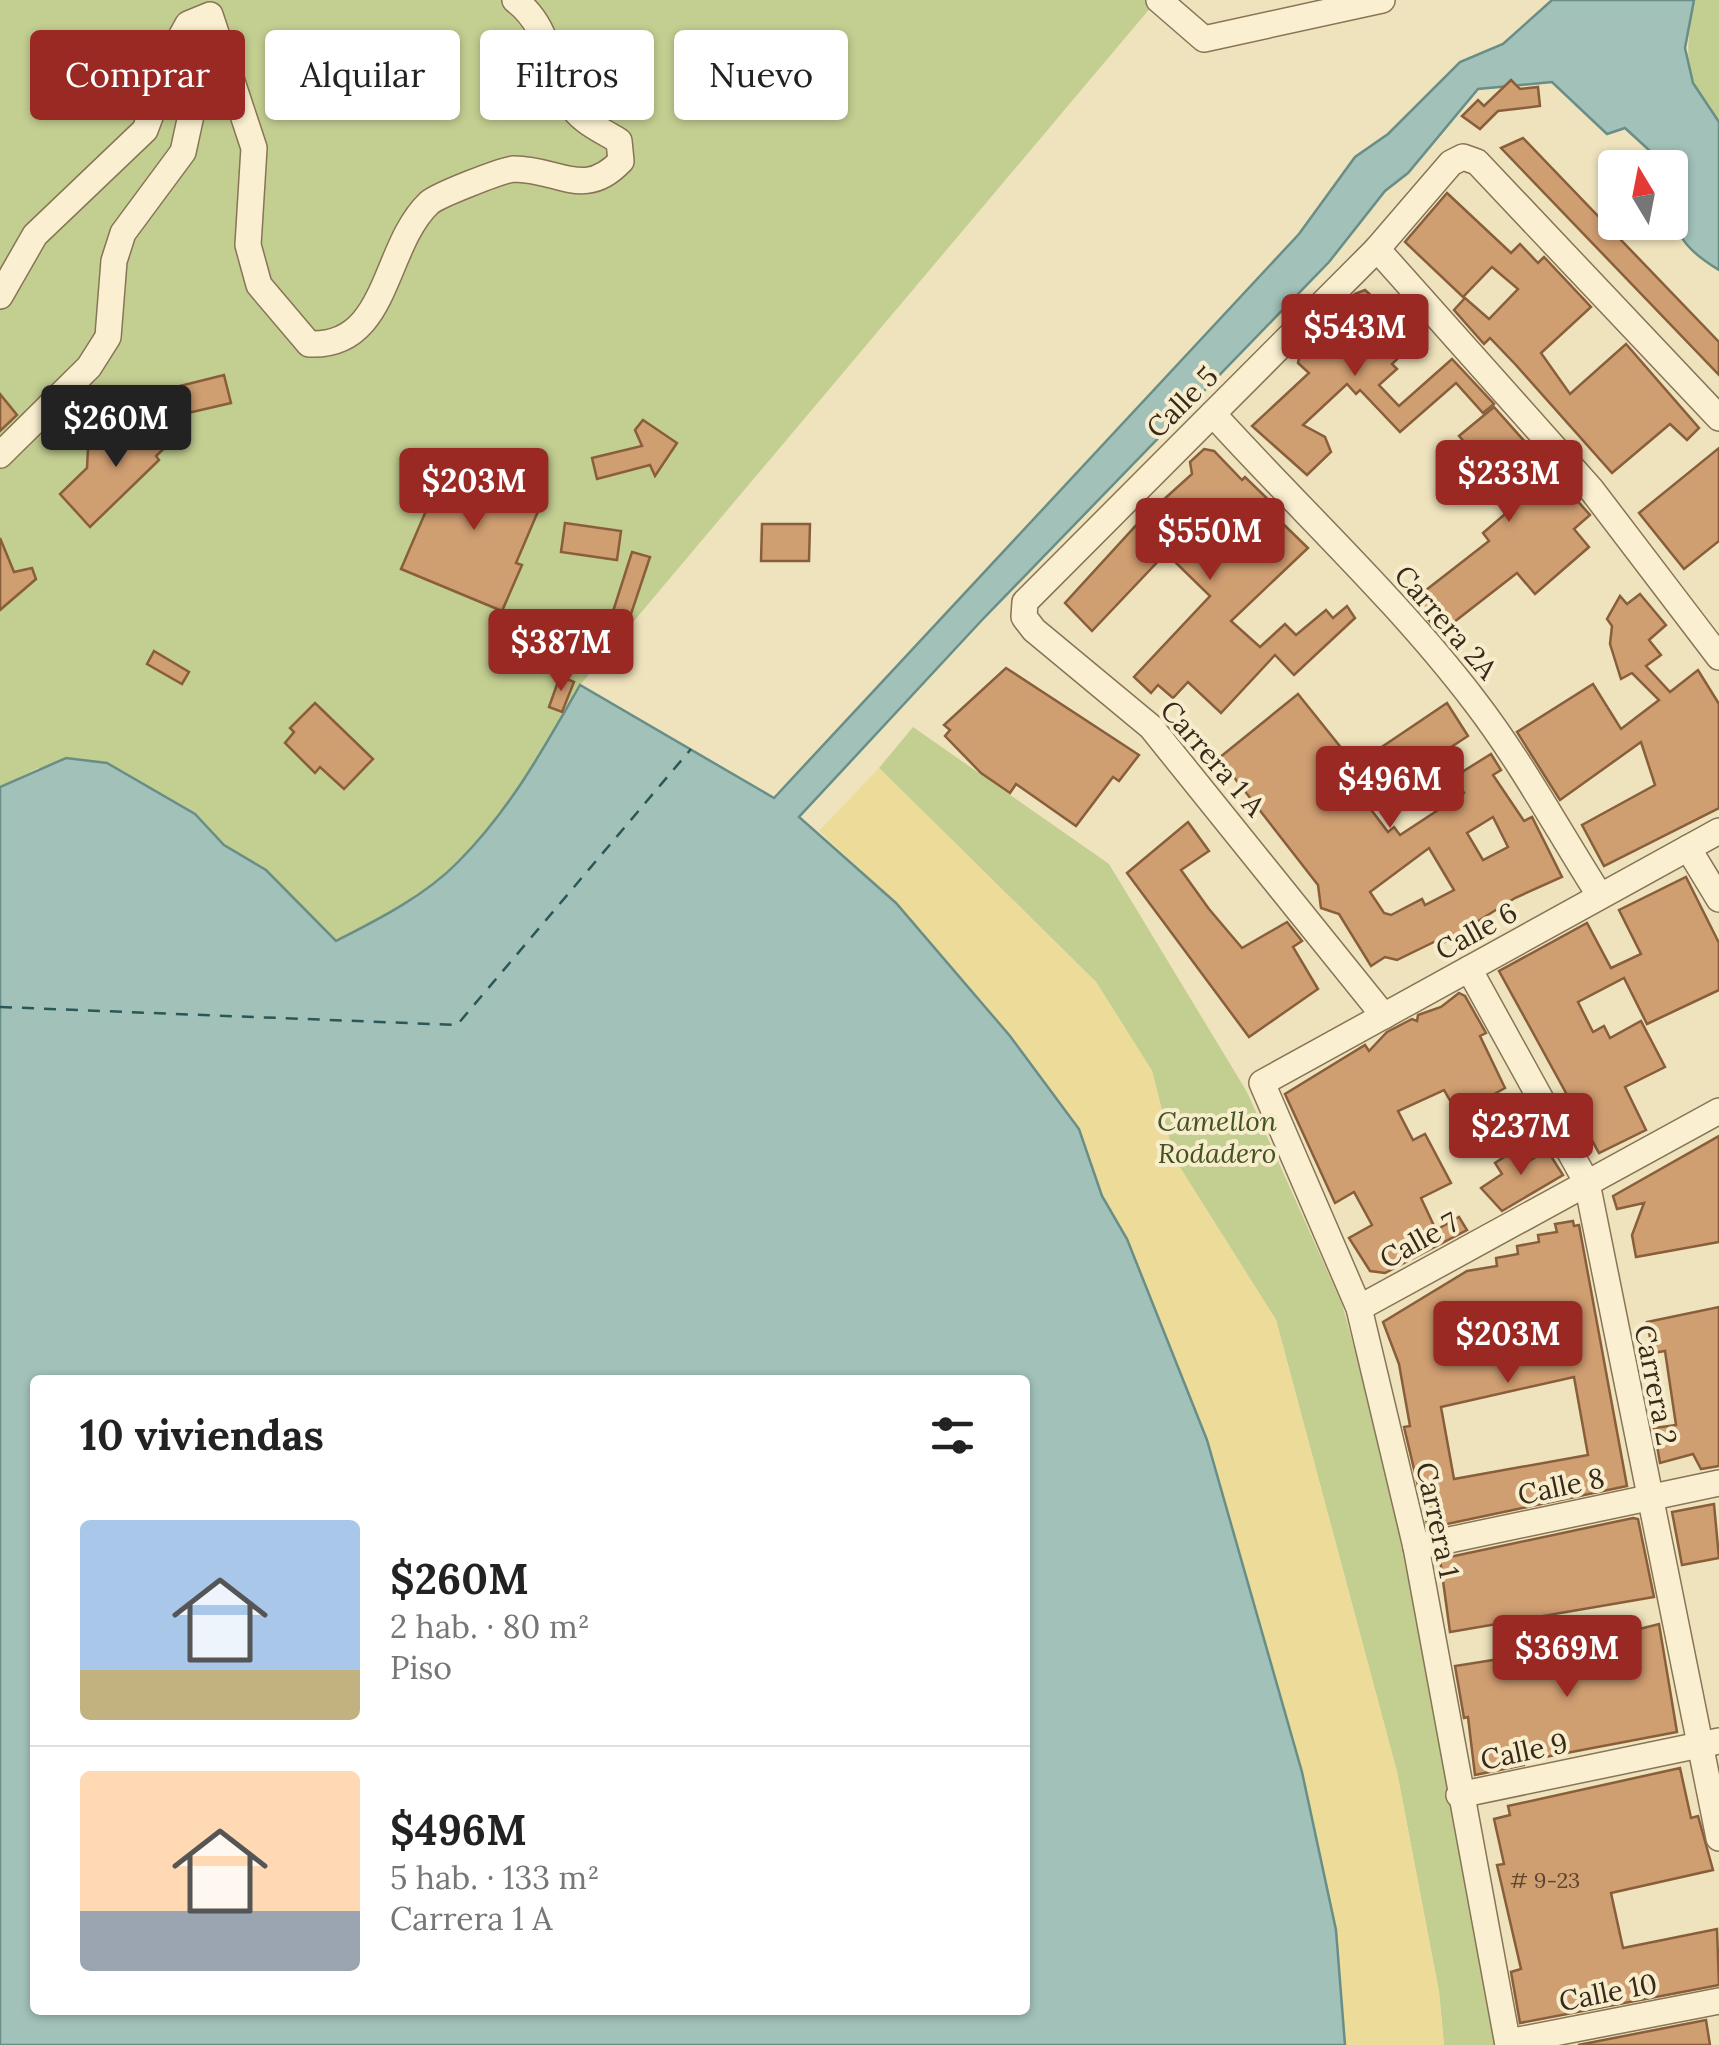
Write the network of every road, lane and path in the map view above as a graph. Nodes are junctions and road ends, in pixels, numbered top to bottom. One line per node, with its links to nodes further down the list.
1 (515, 0): 8 (street)
2 (1160, 0): 3 (street)
3 (1382, 0)
4 (185, 30): 5 (street)
5 (215, 30)
6 (149, 120): 10 (street)
7 (189, 120): 13 (street)
8 (245, 120)
9 (1377, 249): 11 (street, Calle 5); 12 (street, Calle 5); 15 (street)
10 (0, 296)
11 (1213, 414): 14 (street, Calle 5); 18 (street, Carrera 2A)
12 (1719, 418)
13 (0, 456)
14 (1025, 602): 21 (street, Carrera 1 A)
15 (1719, 657)
16 (1719, 830): 17 (street, Calle 6)
17 (1688, 848): 18 (street, Calle 6); 19 (street)
18 (1600, 896): 20 (street, Calle 6)
19 (1719, 899)
20 (1469, 969): 21 (street, Calle 6); 24 (street, Carrera 2)
21 (1384, 1016): 22 (street, Calle 6)
22 (1262, 1083): 25 (street, Carrera 1)
23 (1719, 1111): 24 (street, Calle 7)
24 (1587, 1183): 25 (street, Calle 7); 27 (street, Carrera 2)
25 (1359, 1308): 28 (street, Carrera 1)
26 (1719, 1484): 27 (street, Calle 8)
27 (1648, 1498): 28 (street, Calle 8); 29 (street, Carrera 2)
28 (1416, 1546): 30 (street, Carrera 1)
29 (1710, 1743): 30 (street, Calle 9); 31 (street, Carrera 2)
30 (1460, 1795): 33 (street, Carrera 1)
31 (1719, 1838)
32 (1719, 2000): 33 (street, Calle 10)
33 (1508, 2044)

